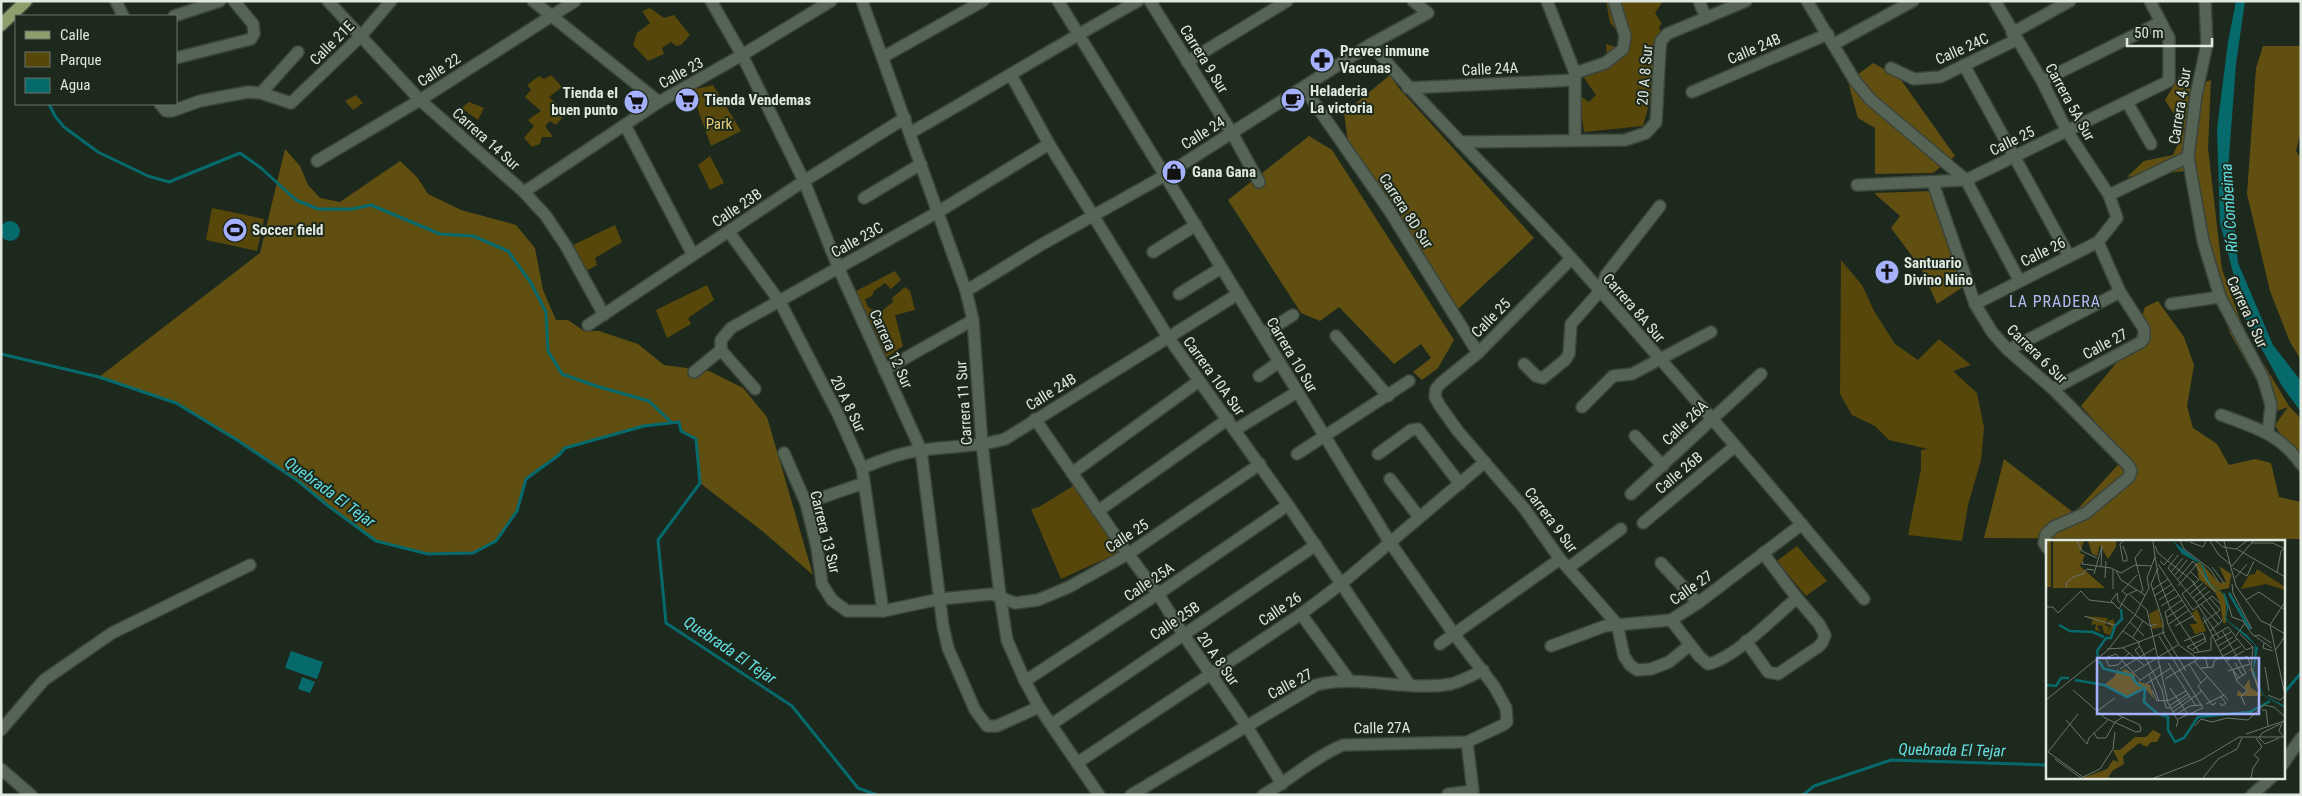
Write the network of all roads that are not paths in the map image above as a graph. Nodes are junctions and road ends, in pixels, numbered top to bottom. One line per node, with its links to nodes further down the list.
1 (26, 1): 33 (main road)
2 (116, 1): 28 (street)
3 (220, 1): 29 (street)
4 (234, 1): 42 (street)
5 (328, 1): 36 (street, Carrera 14 Sur)
6 (391, 1): 36 (street, Calle 21E)
7 (533, 1): 30 (street)
8 (574, 1): 30 (street, Calle 22)
9 (711, 1): 41 (street, Carrera 12 Sur)
10 (831, 1): 41 (street, Calle 23)
11 (862, 1): 43 (street, Carrera 11 Sur)
12 (983, 1): 43 (street)
13 (1058, 1): 34 (street, Carrera 10 Sur)
14 (1138, 1): 34 (street)
15 (1150, 1): 44 (street, Carrera 9 Sur)
16 (1287, 1): 44 (street)
17 (1413, 1): 38 (street, Calle 24)
18 (1547, 1): 48 (street)
19 (1614, 1): 48 (street, Calle 24A)
20 (1699, 1): 31 (street)
21 (1746, 1): 31 (street, 20 A 8 Sur)
22 (1807, 1): 35 (street)
23 (1913, 1): 39 (street)
24 (1995, 1): 37 (street, Carrera 5A Sur)
25 (2070, 1): 37 (street, Calle 24C)
26 (2150, 1): 32 (street)
27 (2205, 1): 68 (street, Carrera 4 Sur)
28 (122, 15)
29 (177, 15)
30 (551, 16): 54 (street, Calle 22); 55 (street)
31 (1706, 18): 63 (street, 20 A 8 Sur)
32 (2161, 22): 49 (street); 56 (street, Calle 25)
33 (1, 25)
34 (1078, 34): 47 (street); 71 (street, Carrera 10 Sur)
35 (1828, 34): 39 (street); 52 (street, Calle 24B)
36 (361, 36): 53 (street, Calle 21E); 54 (street, Carrera 14 Sur)
37 (2014, 36): 45 (street, Calle 24C); 49 (street, Carrera 5A Sur)
38 (1371, 44): 50 (street, Calle 24); 51 (street, Carrera 8A Sur)
39 (1834, 44): 72 (street)
40 (298, 52): 53 (street)
41 (742, 55): 55 (street, Calle 23); 73 (street, Carrera 12 Sur)
42 (178, 57)
43 (883, 57): 58 (street, Carrera 11 Sur)
44 (1187, 62): 62 (street, Carrera 9 Sur)
45 (1964, 65): 46 (street, Calle 24C); 67 (street)
46 (1891, 68)
47 (1011, 75): 61 (street); 65 (street, Carrera 10A Sur)
48 (1574, 77): 51 (street, Calle 24A); 63 (street)
49 (2042, 81): 60 (street, Carrera 5A Sur)
50 (1304, 88): 62 (street, Calle 24); 113 (street, Carrera 8D Sur)
51 (1408, 88): 64 (street, Carrera 8A Sur)
52 (1692, 92)
53 (261, 93): 57 (street)
54 (420, 100): 69 (street, Calle 22); 77 (street, Carrera 14 Sur)
55 (659, 102): 59 (street, Calle 23)
56 (2127, 102): 60 (street, Calle 25); 66 (street)
57 (163, 107)
58 (905, 118): 61 (street, Carrera 11 Sur); 73 (street, Calle 23B)
59 (625, 125): 77 (street, Calle 23); 88 (street)
60 (2067, 131): 67 (street, Calle 25); 78 (street, Carrera 5A Sur)
61 (910, 133): 70 (street, Carrera 11 Sur)
62 (1232, 133): 71 (street, Calle 24); 74 (street, Carrera 9 Sur)
63 (1575, 140): 64 (street, 20 A 8 Sur)
64 (1460, 142): 90 (street, Carrera 8A Sur)
65 (1049, 144): 81 (street, Calle 23C); 82 (street, Carrera 10A Sur)
66 (2151, 144)
67 (2015, 156): 72 (street, Calle 25); 89 (street)
68 (2188, 156): 78 (street); 99 (street, Carrera 5 Sur)
69 (317, 161)
70 (921, 164): 79 (street); 81 (street, Carrera 11 Sur)
71 (1164, 176): 82 (street, Calle 24); 84 (street, Carrera 10 Sur)
72 (1966, 180): 75 (street, Calle 25); 93 (street)
73 (804, 181): 85 (street, Calle 23B); 91 (street, Carrera 12 Sur)
74 (1259, 182)
75 (1933, 183): 76 (street, Calle 25); 101 (street, Carrera 6 Sur)
76 (1857, 185)
77 (524, 192): 103 (street, Carrera 14 Sur)
78 (2109, 195): 83 (street, Carrera 5A Sur)
79 (864, 198)
80 (1660, 206): 95 (street)
81 (938, 212): 91 (street, Calle 23C); 94 (street, Carrera 11 Sur)
82 (1094, 215): 94 (street, Calle 24); 110 (street, Carrera 10A Sur)
83 (2117, 218): 86 (street, Calle 26)
84 (1196, 226): 87 (street); 92 (street, Carrera 10 Sur)
85 (729, 232): 88 (street, Calle 23B); 100 (street, 20 A 8 Sur)
86 (2098, 242): 89 (street, Calle 26); 96 (street)
87 (1154, 252)
88 (693, 255): 103 (street, Calle 23B)
89 (2069, 256): 93 (street, Calle 26)
90 (1571, 259): 95 (street, Carrera 8A Sur); 113 (street, Calle 25)
91 (838, 267): 100 (street, Calle 23C); 117 (street, Carrera 12 Sur)
92 (1220, 268): 97 (street); 98 (street, Carrera 10 Sur)
93 (2019, 280): 101 (street, Calle 26)
94 (966, 291): 105 (street, Carrera 11 Sur)
95 (1600, 291): 114 (street, Carrera 8A Sur); 116 (street)
96 (2120, 292): 112 (street); 124 (street, Calle 27)
97 (1179, 294)
98 (1238, 294): 108 (street, Carrera 10 Sur); 110 (street, Calle 24B)
99 (2220, 297): 102 (street); 134 (street, Carrera 5 Sur)
100 (780, 302): 111 (street, Calle 23C); 147 (street, 20 A 8 Sur)
101 (1975, 304): 112 (street, Carrera 6 Sur)
102 (2171, 304)
103 (604, 315): 106 (street, Calle 23B)
104 (1294, 315): 108 (street)
105 (973, 320): 117 (street); 137 (street, Carrera 11 Sur)
106 (588, 325)
107 (1711, 332): 114 (street)
108 (1263, 334): 115 (street, Carrera 10 Sur)
109 (1336, 336): 126 (street)
110 (1168, 337): 121 (street, Carrera 10A Sur); 131 (street, Calle 24B)
111 (721, 350): 118 (street, Calle 23C); 123 (street)
112 (2008, 350): 124 (street, Carrera 6 Sur)
113 (1478, 353): 127 (street, Calle 25)
114 (1658, 359): 128 (street); 132 (street, Carrera 8A Sur)
115 (1279, 362): 120 (street); 125 (street, Carrera 10 Sur)
116 (1524, 364)
117 (884, 370): 139 (street, Carrera 12 Sur)
118 (694, 372)
119 (1761, 374): 132 (street, Calle 26A)
120 (1259, 376)
121 (1199, 381): 130 (street, Carrera 10A Sur); 148 (street)
122 (1409, 381): 126 (street)
123 (755, 389)
124 (2053, 389): 162 (street, Carrera 6 Sur)
125 (1297, 392): 133 (street); 135 (street, Carrera 10 Sur)
126 (1388, 396): 135 (street)
127 (1435, 398): 143 (street, Carrera 9 Sur)
128 (1582, 407)
129 (2222, 415): 134 (street)
130 (1228, 418): 133 (street, Carrera 10A Sur); 155 (street)
131 (1034, 419): 137 (street, Calle 24B); 148 (street, 20 A 8 Sur)
132 (1711, 419): 138 (street, Carrera 8A Sur); 146 (street, Calle 26A)
133 (1235, 430): 144 (street, Carrera 10A Sur)
134 (2268, 432): 145 (street)
135 (1323, 436): 141 (street); 160 (street, Carrera 10 Sur)
136 (1635, 436): 146 (street)
137 (982, 444): 139 (street, Calle 24B); 171 (street, Carrera 11 Sur)
138 (1734, 447): 157 (street, Calle 26B); 158 (street, Carrera 8A Sur)
139 (921, 450): 147 (street, Calle 24B); 173 (street, Carrera 12 Sur)
140 (784, 453): 153 (street, Carrera 13 Sur)
141 (1298, 454)
142 (1378, 454): 151 (street)
143 (1485, 462): 151 (street, Calle 26); 165 (street, Carrera 9 Sur)
144 (1260, 464): 154 (street, Carrera 10A Sur); 164 (street, Calle 25)
145 (2301, 464)
146 (1663, 466): 152 (street, Calle 26A)
147 (862, 468): 150 (street, 20 A 8 Sur)
148 (1072, 473): 155 (street, 20 A 8 Sur)
149 (1390, 479): 156 (street)
150 (864, 483): 153 (street); 176 (street, 20 A 8 Sur)
151 (1460, 484): 156 (street, Calle 26)
152 (1631, 494)
153 (806, 503): 176 (street, Carrera 13 Sur)
154 (1288, 504): 161 (street, Carrera 10A Sur); 170 (street, Calle 25A)
155 (1098, 511): 164 (street, 20 A 8 Sur)
156 (1419, 517): 160 (street, Calle 26)
157 (1643, 523)
158 (1802, 524): 163 (street, Calle 27); 174 (street, Carrera 8A Sur)
159 (1622, 529): 168 (street)
160 (1390, 541): 169 (street, Calle 26); 181 (street, Carrera 10 Sur)
161 (1316, 545): 169 (street, Carrera 10A Sur); 180 (street, Calle 25B)
162 (2046, 546)
163 (1763, 553): 172 (street); 175 (street, Calle 27)
164 (1128, 554): 170 (street, 20 A 8 Sur); 171 (street, Calle 25)
165 (1560, 559): 168 (street, Carrera 9 Sur); 181 (street)
166 (1661, 563): 175 (street)
167 (250, 565): 195 (street)
168 (1568, 568): 179 (street, Carrera 9 Sur)
169 (1341, 584): 177 (street, Calle 26); 190 (street, Carrera 10A Sur)
170 (1158, 594): 180 (street, 20 A 8 Sur); 189 (street, Calle 25A)
171 (1000, 595): 173 (street); 189 (street, Carrera 11 Sur)
172 (1797, 598): 182 (street); 182 (street)
173 (940, 599): 176 (street); 191 (street, Carrera 12 Sur)
174 (1864, 599)
175 (1698, 603): 178 (street, Calle 27)
176 (883, 611)
177 (1301, 614): 187 (street, Calle 26); 188 (street)
178 (1671, 620): 179 (street, Calle 27); 184 (street)
179 (1617, 624): 184 (street, Carrera 9 Sur); 185 (street, Calle 27)
180 (1183, 634): 187 (street, 20 A 8 Sur); 193 (street, Calle 25B)
181 (1454, 634): 183 (street); 186 (street, Carrera 10 Sur)
182 (1746, 641): 184 (street)
183 (1440, 644)
184 (1690, 645)
185 (1551, 646)
186 (1483, 670): 190 (street, Calle 27); 192 (street, Carrera 10 Sur)
187 (1210, 673): 194 (street, 20 A 8 Sur); 198 (street, Calle 26)
188 (1350, 680): 190 (street, Calle 27); 194 (street, Calle 27)
189 (1025, 681): 191 (street, Carrera 11 Sur)
190 (1409, 684)
191 (1039, 707): 193 (street, Carrera 11 Sur)
192 (1508, 719): 197 (street, Calle 27A)
193 (1052, 724): 198 (street, Carrera 11 Sur)
194 (1246, 725): 202 (street, 20 A 8 Sur); 206 (street, Calle 27)
195 (1, 730)
196 (2301, 738): 199 (street)
197 (1467, 742): 202 (street, Calle 27A); 203 (street)
198 (1077, 763): 205 (street, Carrera 11 Sur)
199 (2284, 763)
200 (1, 769): 204 (street)
201 (2271, 778): 208 (street)
202 (1282, 784): 207 (street, Calle 27A)
203 (1448, 794)
204 (31, 795)
205 (1099, 795)
206 (1131, 795)
207 (1263, 795)
208 (2252, 795)

